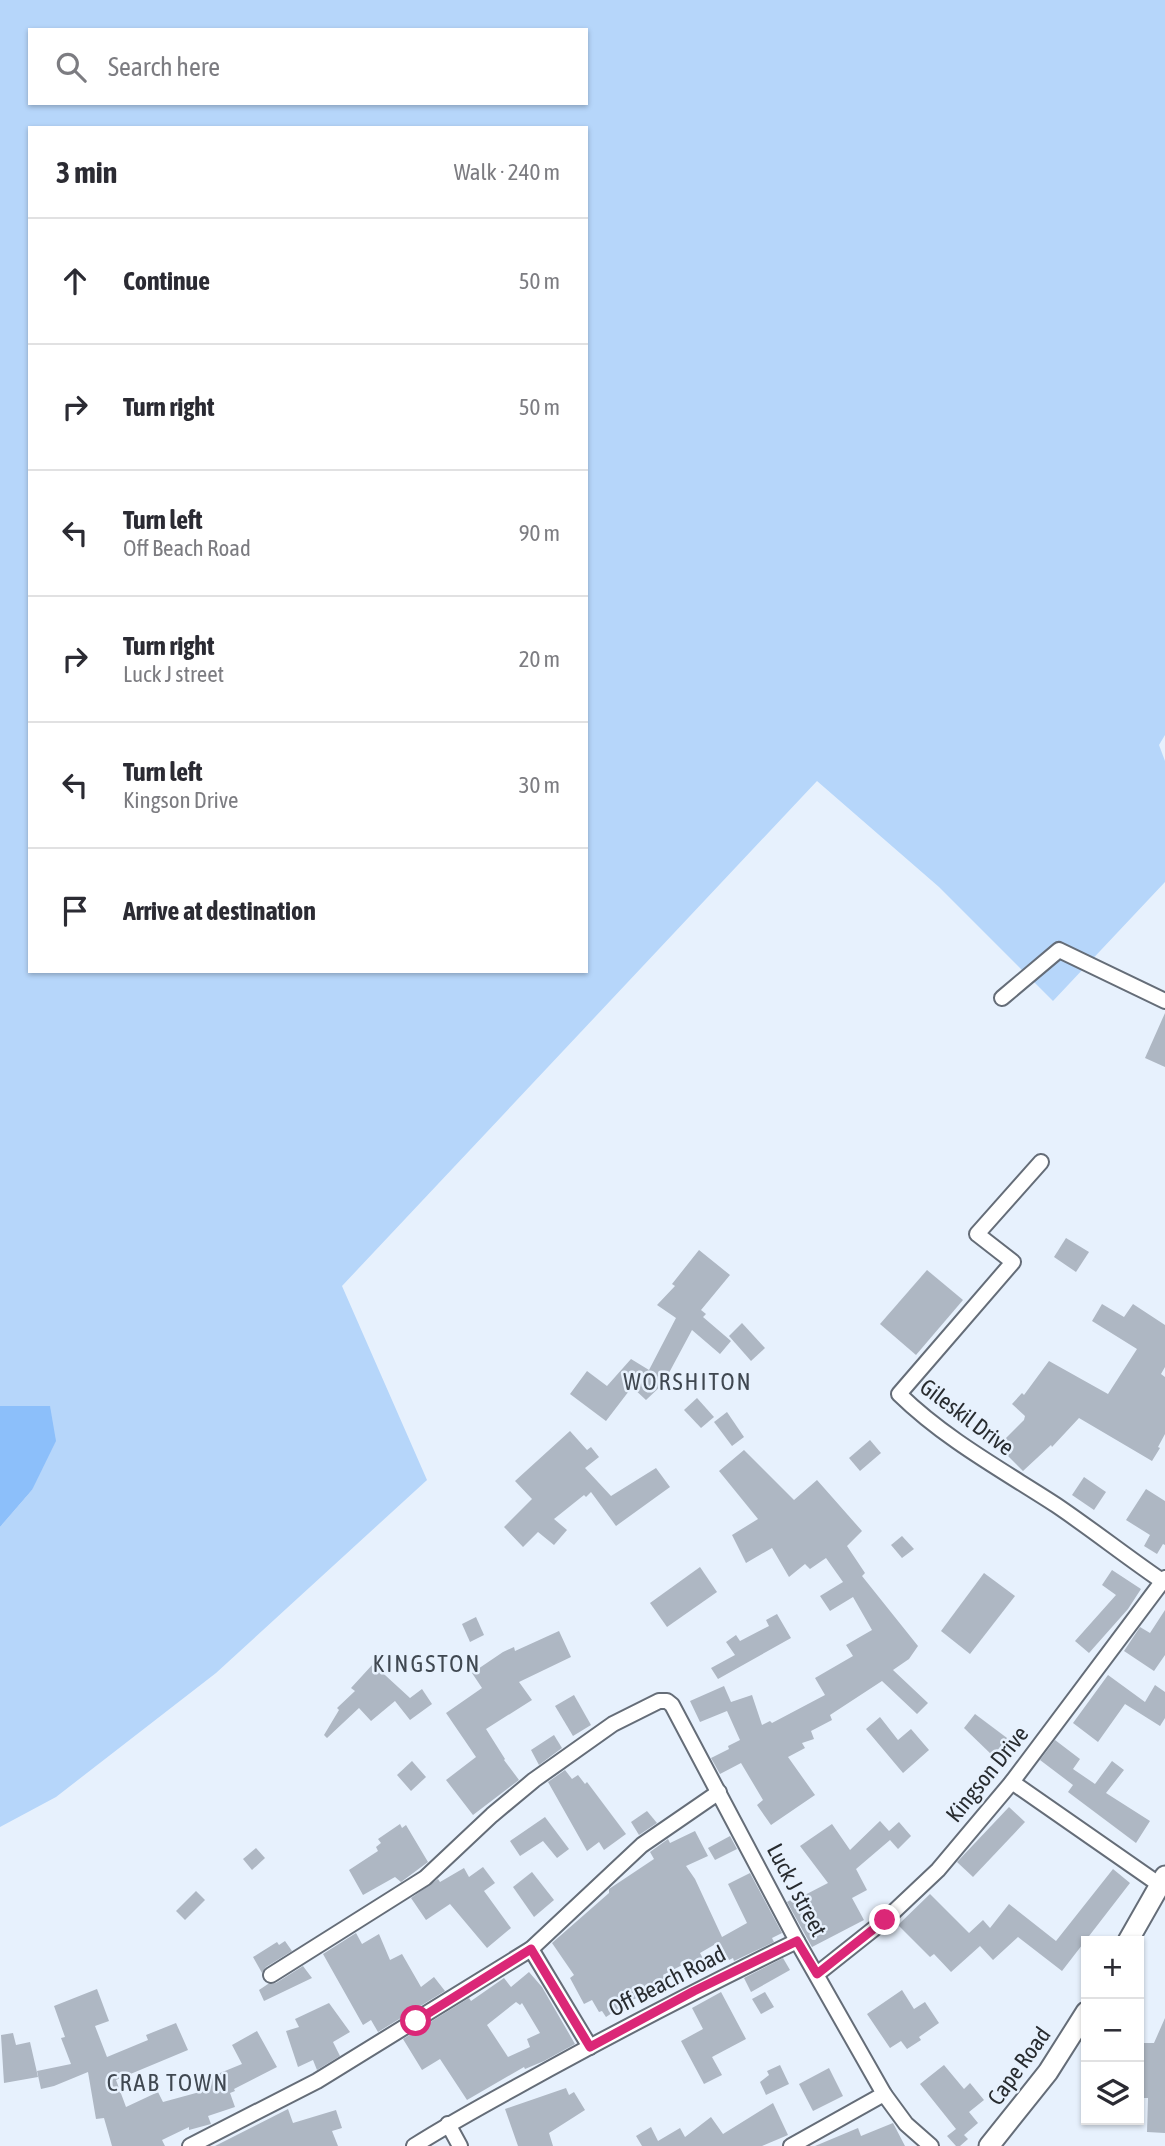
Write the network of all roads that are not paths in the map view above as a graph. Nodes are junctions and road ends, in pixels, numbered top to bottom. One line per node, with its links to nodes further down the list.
1 (1002, 998): 2 (street)
2 (1165, 1001)
3 (1041, 1162): 4 (street, Gileskil Drive)
4 (1164, 1581): 5 (street, Kingson Drive)
5 (1012, 1782): 7 (street); 11 (street, Kingson Drive)
6 (719, 1792): 9 (street, Luck J street); 10 (street); 12 (street, Luck J street)
7 (1163, 1881): 8 (street)
8 (1131, 1936)
9 (797, 1941): 11 (street, Luck J street); 14 (street, Off Beach Road)
10 (531, 1949): 14 (street); 17 (street)
11 (817, 1974): 15 (street, Luck J street)
12 (271, 1975)
13 (1081, 2020): 23 (street, Cape Road)
14 (590, 2047): 16 (street, Off Beach Road)
15 (884, 2094): 21 (street); 22 (street, Luck J street)
16 (448, 2124): 19 (street, Off Beach Road); 20 (street)
17 (211, 2141): 18 (street)
18 (190, 2146)
19 (414, 2146)
20 (460, 2146)
21 (791, 2146)
22 (931, 2146)
23 (989, 2146)

